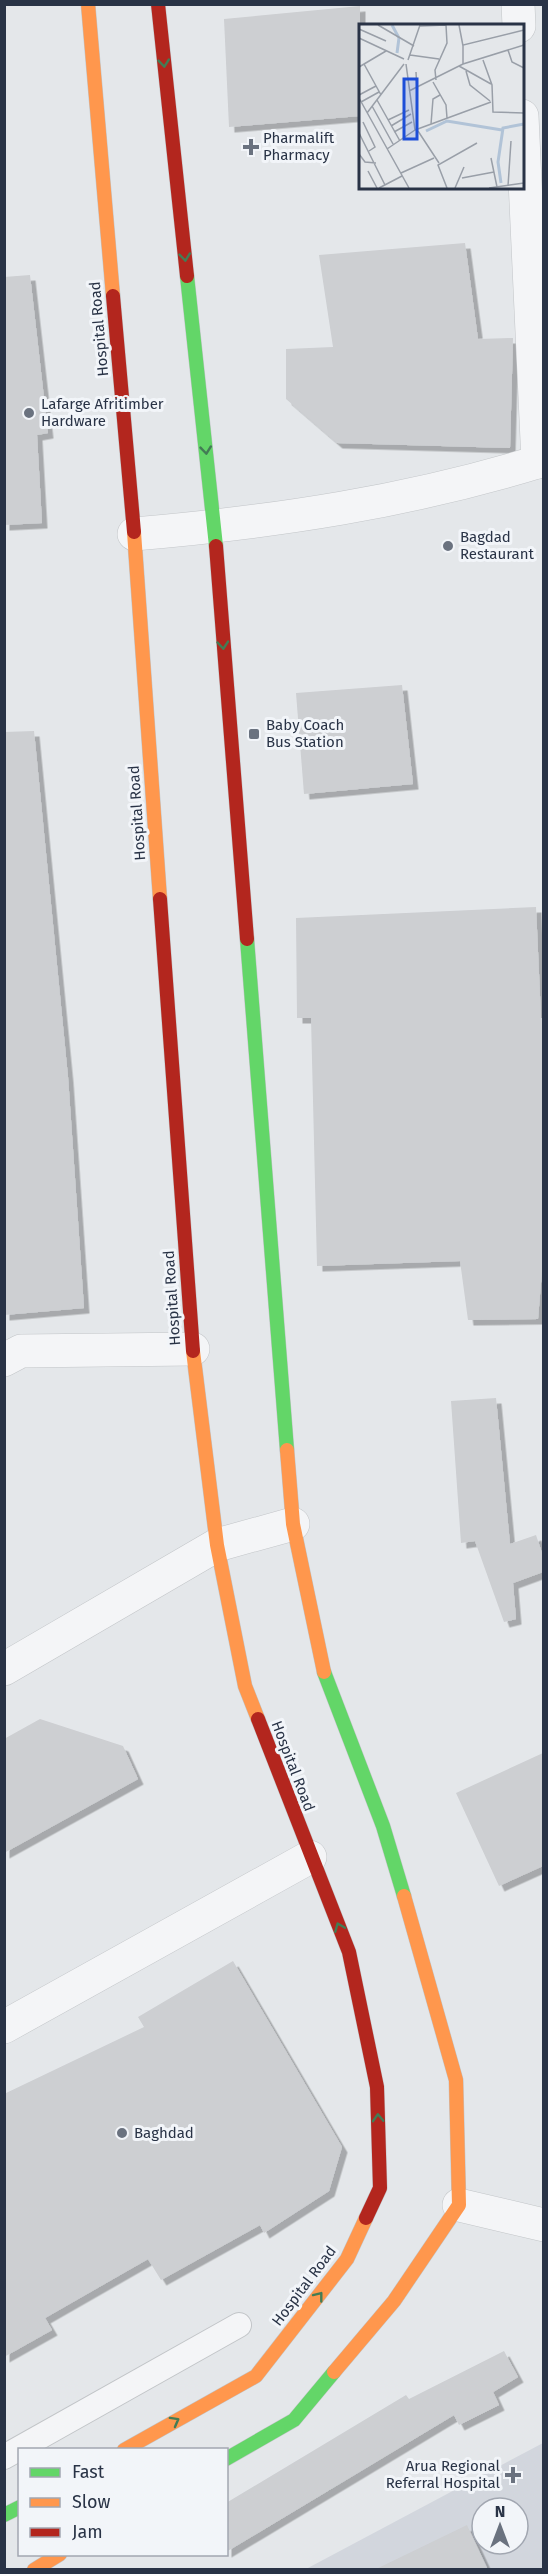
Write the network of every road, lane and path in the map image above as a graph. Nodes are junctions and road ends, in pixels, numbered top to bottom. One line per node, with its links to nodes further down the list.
1 (88, 4): 8 (main road, Hospital Road)
2 (158, 4): 7 (main road, one-way to 7)
3 (518, 4): 4 (street)
4 (519, 24)
5 (524, 154): 6 (street)
6 (540, 461): 7 (street)
7 (214, 527): 8 (street); 11 (main road, one-way to 11)
8 (134, 534): 9 (main road, Hospital Road)
9 (193, 1349): 10 (street); 12 (main road, Hospital Road)
10 (4, 1360)
11 (293, 1524): 12 (street); 16 (main road)
12 (217, 1545): 13 (street); 14 (main road, Hospital Road)
13 (4, 1669)
14 (310, 1857): 15 (street); 20 (main road, Hospital Road, one-way to 14)
15 (4, 2027)
16 (459, 2205): 17 (street); 23 (main road)
17 (543, 2225)
18 (239, 2325): 19 (lane)
19 (20, 2448)
20 (128, 2448)
21 (18, 2449): 22 (lane)
22 (4, 2457)
23 (228, 2457)
24 (18, 2508): 25 (main road)
25 (4, 2515)
26 (57, 2556): 27 (main road)
27 (34, 2570)

